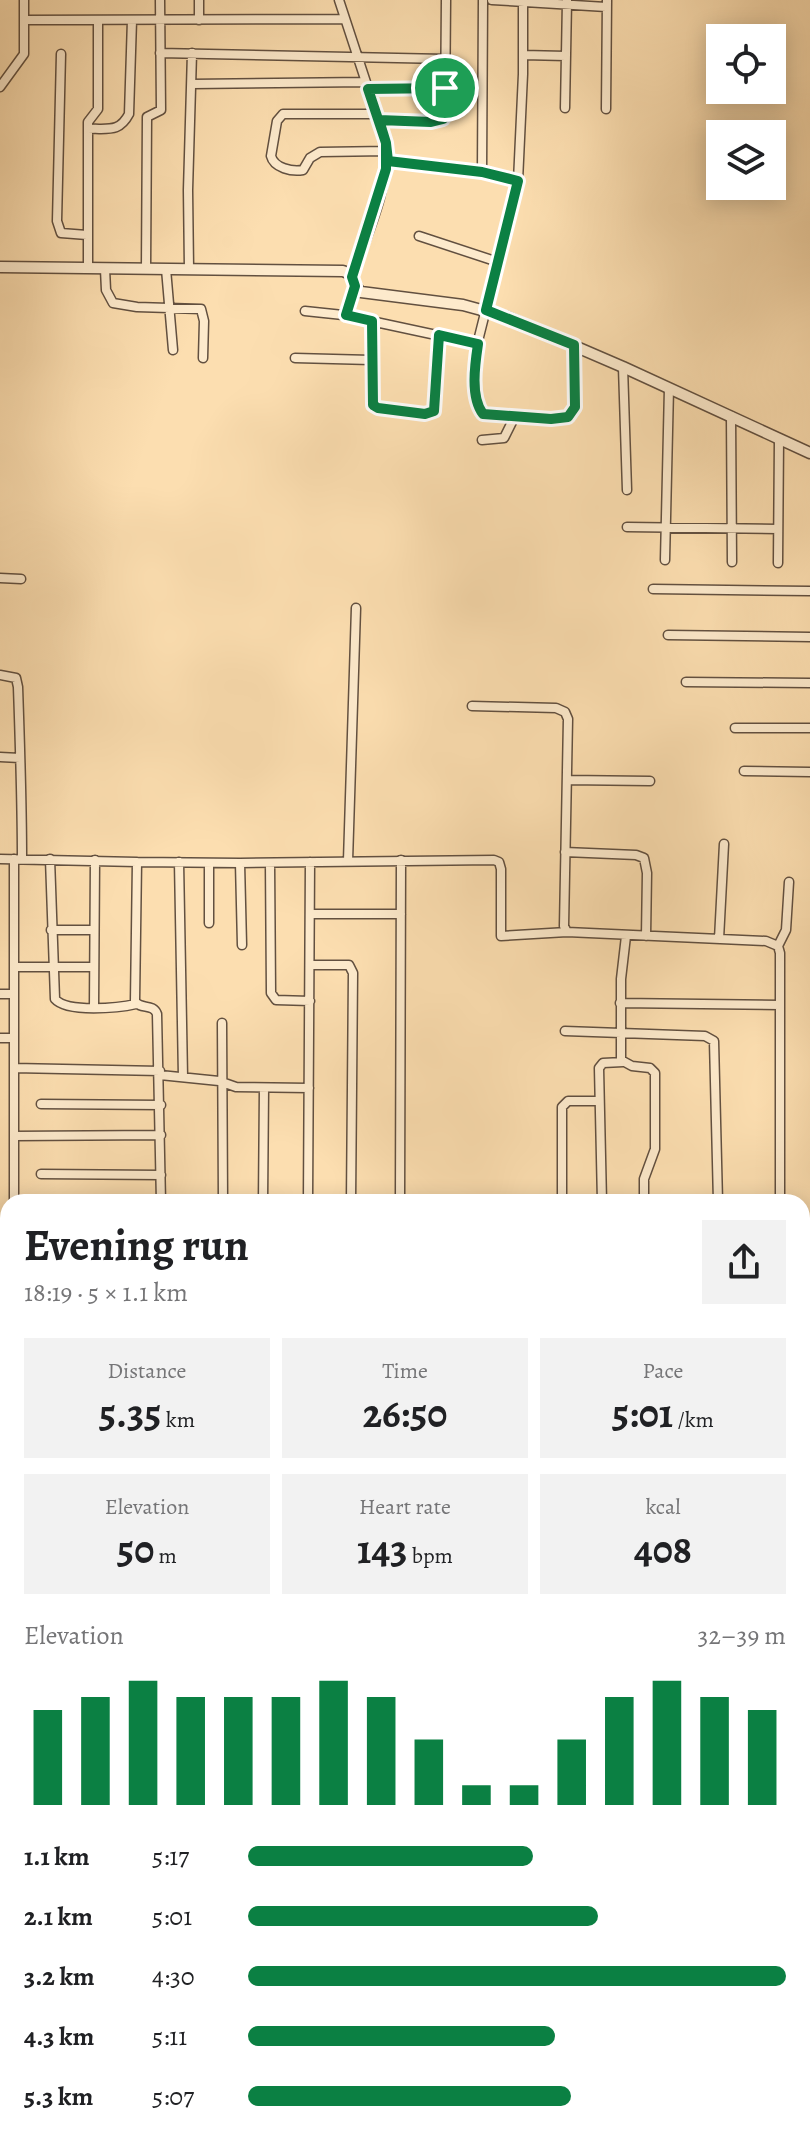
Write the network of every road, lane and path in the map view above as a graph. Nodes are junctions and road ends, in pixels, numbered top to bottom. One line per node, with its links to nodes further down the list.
1 (24, 0): 12 (street)
2 (160, 0): 14 (street)
3 (199, 0): 15 (street)
4 (339, 0): 11 (street)
5 (446, 0): 23 (street)
6 (483, 0): 33 (street)
7 (492, 0): 8 (street)
8 (523, 1): 9 (street); 20 (street)
9 (567, 2): 10 (street); 22 (street)
10 (606, 3): 29 (street)
11 (345, 19): 15 (street); 21 (street)
12 (24, 20): 16 (street); 26 (street)
13 (132, 20): 14 (street); 16 (street); 31 (street)
14 (160, 20): 15 (street); 17 (street)
15 (199, 20)
16 (98, 21): 31 (street)
17 (160, 53): 18 (street); 41 (street)
18 (192, 53): 21 (street); 24 (street)
19 (61, 54): 35 (street)
20 (523, 55): 22 (street); 34 (street)
21 (358, 56): 23 (street); 25 (street)
22 (566, 56): 28 (street)
23 (445, 59): 27 (street)
24 (192, 84): 25 (street); 43 (street)
25 (367, 86): 27 (street); 30 (street)
26 (0, 87)
27 (445, 88): 30 (street)
28 (565, 108)
29 (606, 109)
30 (378, 117): 32 (street); 32 (street)
31 (88, 129): 35 (street)
32 (387, 156): 33 (street); 44 (street)
33 (482, 172): 34 (street)
34 (518, 181): 37 (street)
35 (87, 235): 39 (street)
36 (419, 236): 37 (street)
37 (498, 262): 46 (street)
38 (0, 267): 39 (street)
39 (88, 268): 40 (street)
40 (105, 269): 41 (street); 45 (street)
41 (146, 269): 42 (street)
42 (166, 269): 43 (street); 45 (street)
43 (189, 269): 44 (street)
44 (353, 282): 46 (street); 48 (street)
45 (168, 307): 53 (street); 54 (street)
46 (486, 310): 51 (street); 52 (street)
47 (305, 311): 48 (street)
48 (346, 315): 49 (street)
49 (372, 321): 50 (street); 56 (street)
50 (439, 335): 51 (street); 56 (street)
51 (478, 344): 60 (street)
52 (574, 345): 57 (street); 60 (street)
53 (173, 350)
54 (203, 358)
55 (295, 358): 56 (street)
56 (371, 360)
57 (623, 367): 58 (street); 64 (street)
58 (669, 388): 59 (street); 66 (street)
59 (731, 416): 61 (street); 67 (street)
60 (514, 418): 62 (street)
61 (779, 439): 63 (street); 68 (street)
62 (482, 440)
63 (810, 453)
64 (627, 490)
65 (627, 527): 66 (street)
66 (665, 528): 67 (street); 69 (street)
67 (733, 528): 68 (street); 70 (street)
68 (778, 529): 71 (street)
69 (665, 560)
70 (732, 562)
71 (778, 563)
72 (0, 578): 73 (street)
73 (21, 579)
74 (653, 589): 75 (street)
75 (810, 591)
76 (356, 608): 98 (street)
77 (668, 635): 78 (street)
78 (810, 637)
79 (0, 675): 86 (street)
80 (686, 682): 81 (street)
81 (810, 683)
82 (472, 706): 89 (street)
83 (735, 728): 84 (street)
84 (810, 728)
85 (0, 757): 86 (street)
86 (20, 758): 94 (street)
87 (744, 771): 88 (street)
88 (810, 772)
89 (567, 780): 90 (street); 92 (street)
90 (650, 781)
91 (724, 844): 114 (street)
92 (565, 852): 111 (street); 113 (street)
93 (0, 859): 94 (street)
94 (18, 859): 95 (street); 118 (street)
95 (50, 859): 96 (street); 109 (street)
96 (95, 860): 99 (street); 110 (street)
97 (401, 860): 98 (street); 107 (street); 111 (street)
98 (348, 861): 101 (street)
99 (137, 862): 100 (street); 125 (street)
100 (179, 862): 102 (street); 136 (street)
101 (310, 862): 104 (street); 106 (street)
102 (209, 863): 103 (street); 108 (street)
103 (240, 863): 104 (street); 115 (street)
104 (270, 863): 123 (street)
105 (789, 882): 116 (street)
106 (311, 914): 107 (street); 117 (street)
107 (401, 914): 153 (street)
108 (209, 923)
109 (51, 930): 110 (street); 119 (street)
110 (93, 930): 120 (street)
111 (567, 932): 112 (street)
112 (626, 936): 113 (street); 124 (street)
113 (646, 936): 114 (street)
114 (719, 939): 116 (street)
115 (242, 945)
116 (778, 946): 126 (street)
117 (310, 965): 123 (street); 152 (street)
118 (14, 967): 119 (street); 122 (street)
119 (52, 967): 120 (street); 127 (street)
120 (93, 967): 127 (street)
121 (0, 994): 122 (street)
122 (14, 994): 132 (street)
123 (310, 1001): 139 (street)
124 (620, 1003): 126 (street); 130 (street)
125 (136, 1004): 127 (street); 135 (street)
126 (780, 1005): 158 (street)
127 (94, 1007)
128 (222, 1023): 137 (street)
129 (565, 1031): 130 (street)
130 (620, 1033): 133 (street); 157 (street)
131 (0, 1038): 132 (street)
132 (14, 1038): 134 (street)
133 (623, 1062): 140 (street); 156 (street)
134 (14, 1068): 135 (street); 144 (street)
135 (160, 1073): 136 (street); 142 (street)
136 (183, 1077): 137 (street)
137 (223, 1082): 138 (street); 149 (street)
138 (264, 1088): 139 (street); 150 (street)
139 (309, 1088): 151 (street)
140 (599, 1101): 154 (street); 155 (street)
141 (41, 1104): 142 (street)
142 (161, 1105): 143 (street)
143 (161, 1135): 144 (street); 146 (street)
144 (14, 1136): 147 (street)
145 (41, 1174): 146 (street)
146 (161, 1175): 148 (street)
147 (14, 1194)
148 (161, 1194)
149 (223, 1194)
150 (263, 1194)
151 (308, 1194)
152 (351, 1194)
153 (400, 1194)
154 (562, 1194)
155 (602, 1194)
156 (644, 1194)
157 (718, 1194)
158 (780, 1194)

